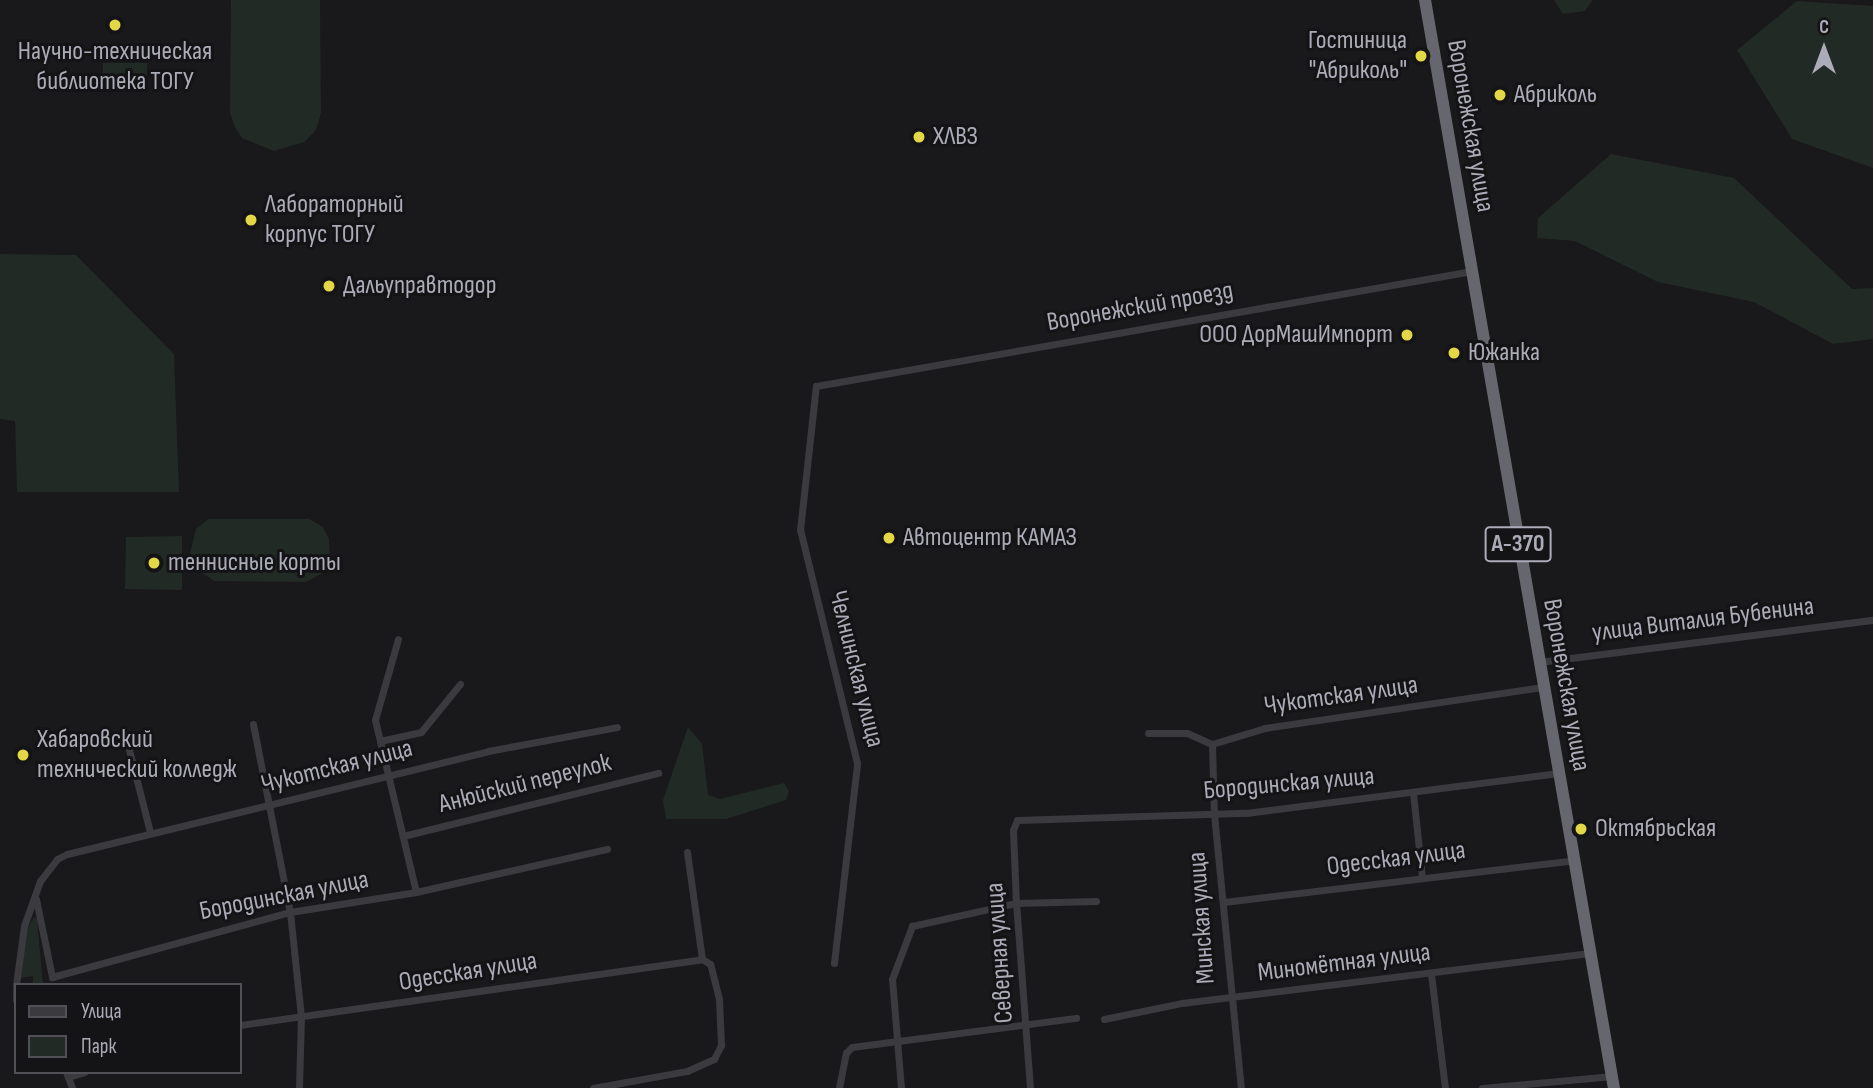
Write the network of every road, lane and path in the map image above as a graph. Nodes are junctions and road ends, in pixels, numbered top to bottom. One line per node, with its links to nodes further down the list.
1 (1425, 0): 2 (highway, Воронежская улица / А-370)
2 (1472, 271): 3 (street, Воронежский проезд); 6 (highway, Воронежская улица / А-370)
3 (816, 386): 36 (street, Челнинская улица)
4 (1873, 620): 6 (street, улица Виталия Бубенина)
5 (398, 639): 13 (street)
6 (1539, 662): 8 (highway, Воронежская улица / А-370)
7 (460, 684): 13 (street)
8 (1544, 687): 14 (street, Чукотская улица); 15 (highway, Воронежская улица / А-370)
9 (253, 724): 19 (street)
10 (617, 727): 17 (street, Чукотская улица)
11 (1148, 733): 14 (street)
12 (125, 734): 22 (street)
13 (380, 741): 17 (street)
14 (1212, 744): 20 (street, Минская улица)
15 (1558, 772): 18 (street, Бородинская улица); 26 (highway, Воронежская улица / А-370)
16 (658, 773): 23 (street, Анюйский переулок)
17 (388, 775): 19 (street, Чукотская улица); 23 (street)
18 (1413, 793): 20 (street, Бородинская улица); 27 (street)
19 (270, 806): 22 (street, Чукотская улица); 33 (street)
20 (1214, 814): 21 (street, Бородинская улица); 31 (street, Минская улица)
21 (1021, 818): 32 (street, Северная улица)
22 (150, 832): 29 (street, Чукотская улица)
23 (402, 836): 28 (street)
24 (607, 849): 28 (street, Бородинская улица)
25 (687, 852): 35 (street)
26 (1574, 860): 27 (street, Одесская улица); 34 (highway, Воронежская улица / А-370)
27 (1422, 877): 31 (street, Одесская улица)
28 (416, 892): 33 (street, Бородинская улица)
29 (36, 898): 33 (street, Бородинская улица); 38 (street)
30 (1096, 901): 32 (street)
31 (1224, 902): 39 (street, Минская улица)
32 (1016, 903): 44 (street, Северная улица); 45 (street)
33 (290, 912): 40 (street)
34 (1590, 953): 37 (street, Миномётная улица); 47 (highway, Воронежская улица / А-370)
35 (702, 959): 40 (street, Одесская улица); 50 (street)
36 (834, 963)
37 (1431, 974): 39 (street, Миномётная улица); 55 (street)
38 (17, 983)
39 (1230, 997): 42 (street, Миномётная улица); 54 (street, Минская улица)
40 (301, 1016): 43 (street, Одесская улица); 49 (street)
41 (1076, 1018): 44 (street)
42 (1104, 1019)
43 (242, 1025)
44 (1026, 1025): 45 (street); 53 (street, Северная улица)
45 (896, 1043): 51 (street); 52 (street)
46 (67, 1075): 48 (street)
47 (1613, 1082): 56 (street)
48 (72, 1088)
49 (299, 1088)
50 (593, 1088)
51 (839, 1088)
52 (901, 1088)
53 (1030, 1088)
54 (1241, 1088)
55 (1445, 1088)
56 (1482, 1088)

